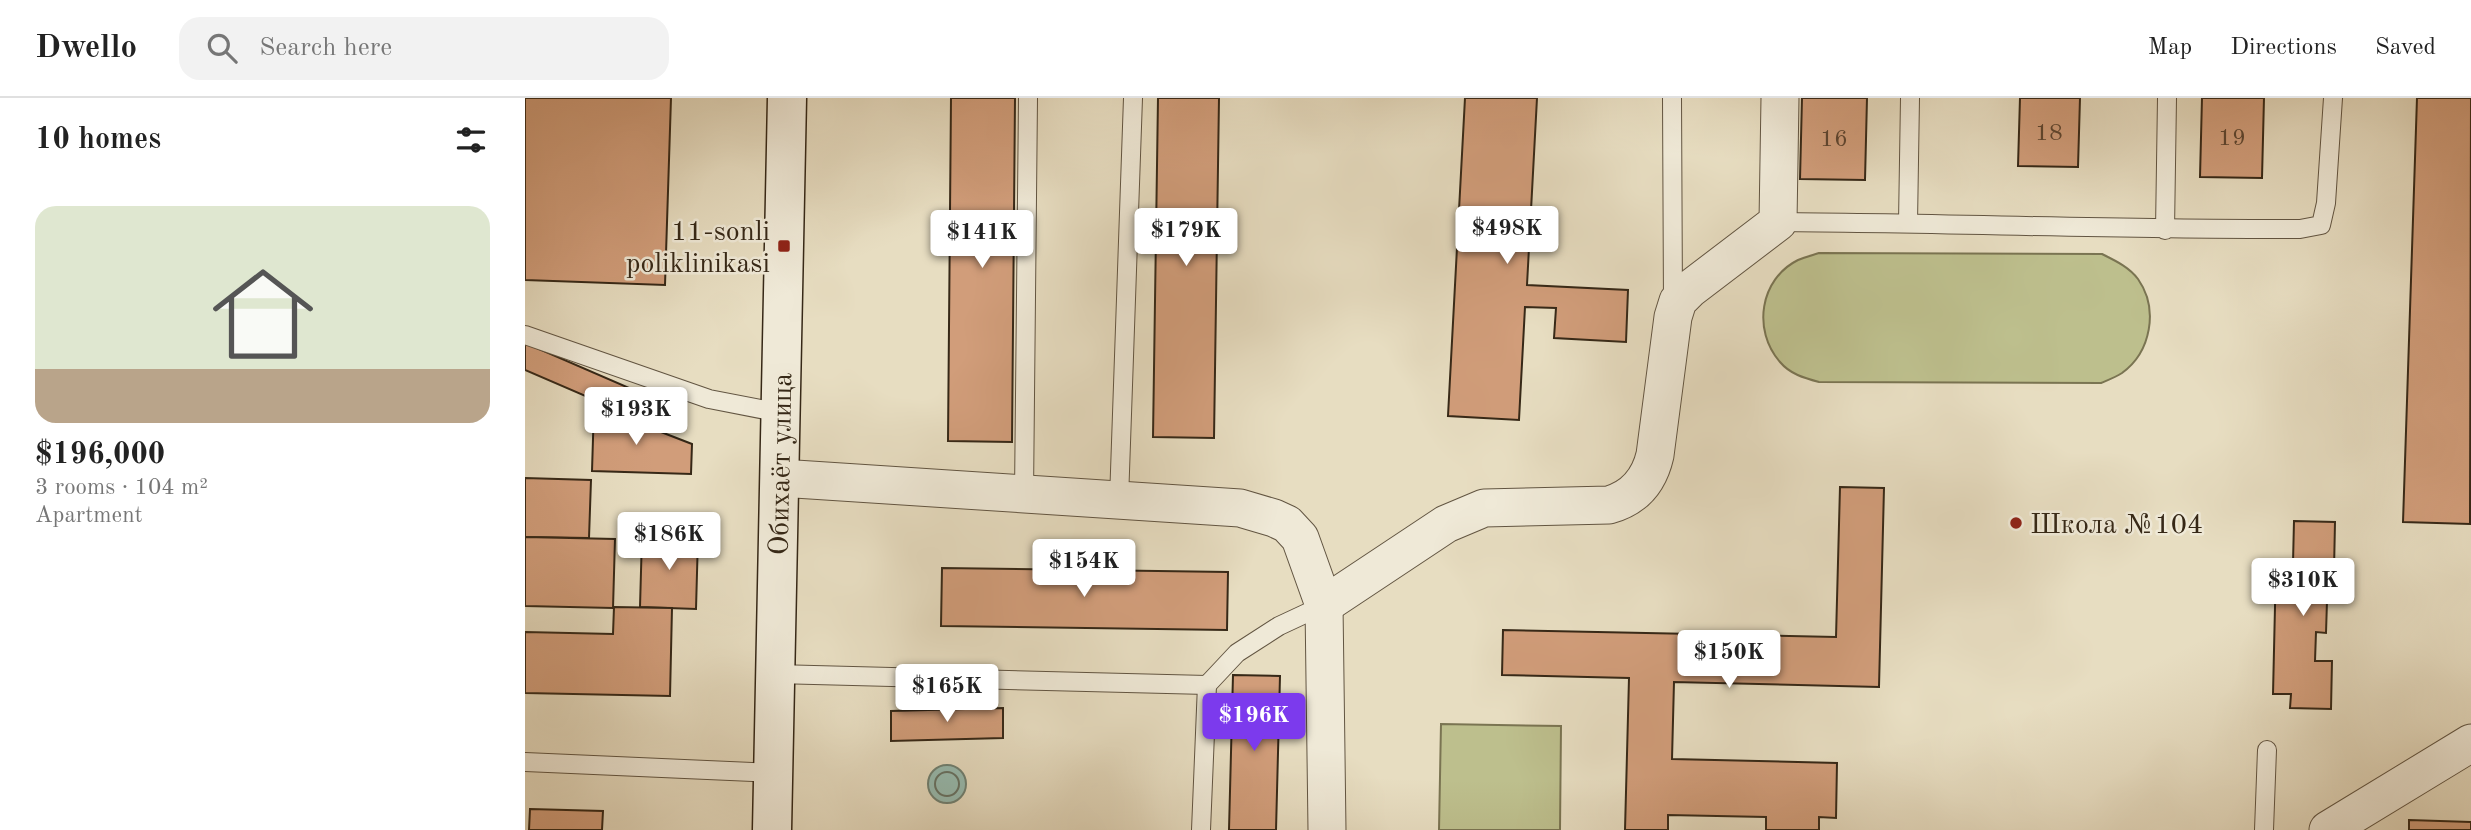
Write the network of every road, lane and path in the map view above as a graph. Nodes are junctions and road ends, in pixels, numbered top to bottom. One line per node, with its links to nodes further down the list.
1 (787, 98): 14 (street, Обихаёт улица)
2 (1028, 98): 16 (lane)
3 (1133, 98): 17 (lane)
4 (1672, 98): 12 (lane)
5 (1780, 98): 9 (street)
6 (1910, 98): 10 (lane)
7 (2168, 98): 11 (lane)
8 (2333, 98): 11 (lane)
9 (1778, 222): 10 (lane); 12 (street)
10 (1908, 223): 11 (lane)
11 (2165, 230)
12 (1673, 317): 18 (street)
13 (525, 335): 14 (lane)
14 (781, 414): 15 (street, Обихаёт улица)
15 (780, 478): 16 (street); 19 (street, Обихаёт улица)
16 (1024, 495): 17 (street)
17 (1119, 500): 18 (street)
18 (1325, 605): 20 (lane); 27 (street)
19 (775, 674): 20 (lane); 24 (street, Обихаёт улица)
20 (1207, 685): 26 (lane)
21 (2471, 743): 29 (street)
22 (2267, 750): 28 (lane)
23 (525, 762): 24 (lane)
24 (773, 772): 25 (street, Обихаёт улица)
25 (772, 830)
26 (1201, 830)
27 (1327, 830)
28 (2264, 830)
29 (2328, 830)

